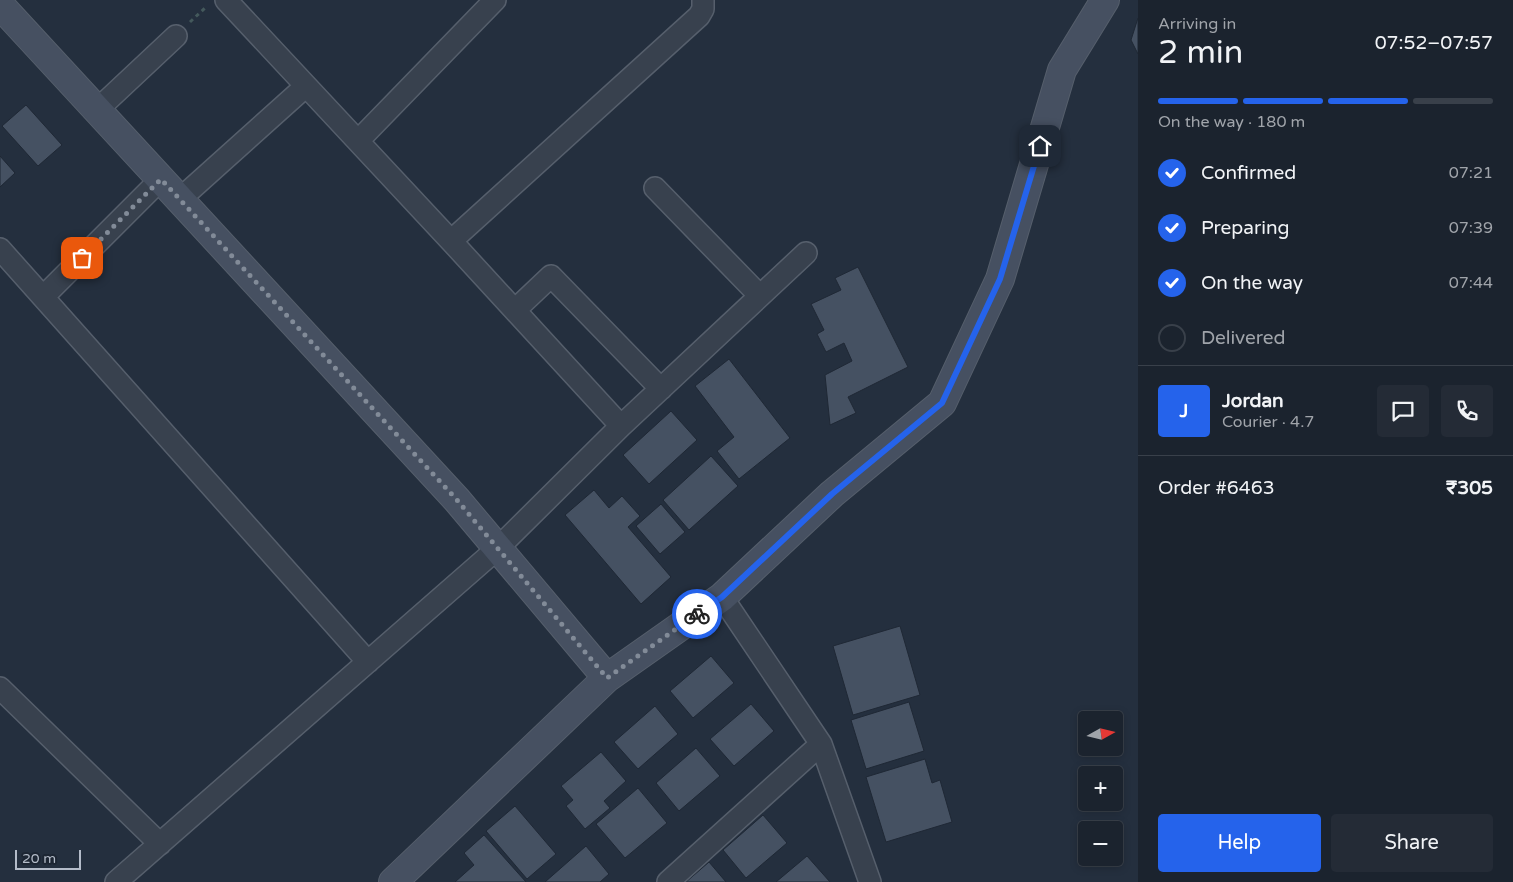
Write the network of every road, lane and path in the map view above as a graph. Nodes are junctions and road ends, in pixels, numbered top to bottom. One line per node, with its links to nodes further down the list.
1 (495, 0): 9 (street)
2 (703, 0): 13 (street)
3 (1105, 0): 22 (street)
4 (216, 3): 6 (path); 7 (street)
5 (0, 5): 8 (street)
6 (176, 36): 8 (street)
7 (306, 86): 9 (street); 12 (street)
8 (97, 110): 10 (street)
9 (358, 141): 13 (street)
10 (161, 179): 12 (street); 17 (street)
11 (654, 188): 16 (street)
12 (179, 200): 21 (street)
13 (451, 241): 18 (street)
14 (0, 249): 17 (street)
15 (806, 253): 16 (street)
16 (760, 296): 19 (street)
17 (43, 297): 23 (street)
18 (516, 310): 19 (street); 20 (street)
19 (661, 389): 20 (street)
20 (621, 426): 21 (street)
21 (498, 548): 23 (street); 24 (street)
22 (722, 597): 24 (street); 26 (street)
23 (368, 662): 27 (street)
24 (607, 678): 29 (street)
25 (0, 688): 27 (street)
26 (821, 744): 30 (street); 31 (street)
27 (160, 844): 28 (street)
28 (116, 882)
29 (392, 882)
30 (668, 882)
31 (870, 882)

